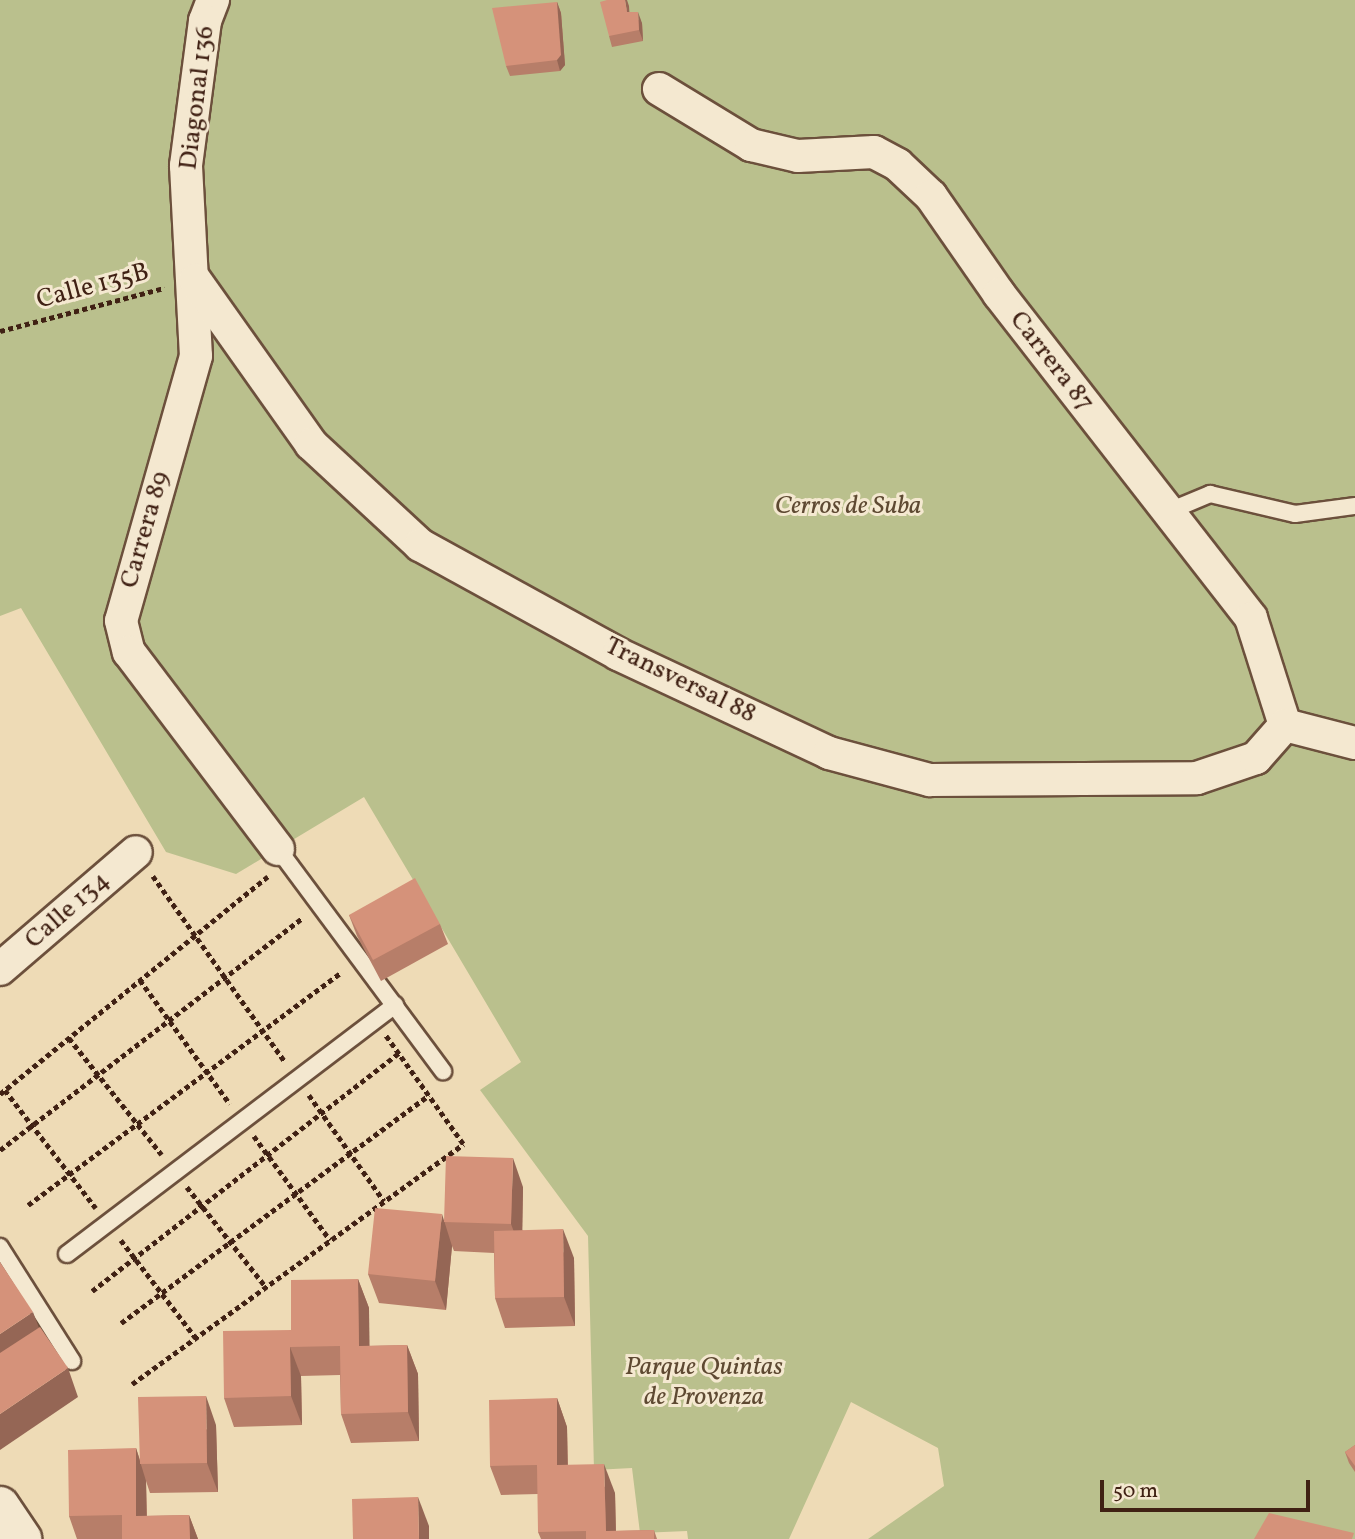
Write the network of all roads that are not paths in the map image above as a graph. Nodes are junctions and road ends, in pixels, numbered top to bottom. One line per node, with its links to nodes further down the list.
1 (213, 0): 3 (street, Diagonal 136)
2 (659, 89): 5 (street, Carrera 87)
3 (195, 280): 6 (street, Transversal 88); 9 (street, Carrera 89)
4 (1355, 506): 5 (lane)
5 (1167, 512): 6 (street, Carrera 87)
6 (1285, 725): 7 (street)
7 (1355, 743)
8 (136, 852): 10 (street, Calle 134)
9 (283, 855): 11 (lane)
10 (0, 969)
11 (395, 1005): 12 (lane); 14 (lane)
12 (443, 1071)
13 (2, 1253): 15 (lane)
14 (67, 1254)
15 (72, 1361)
16 (0, 1506): 17 (main road)
17 (22, 1539)

